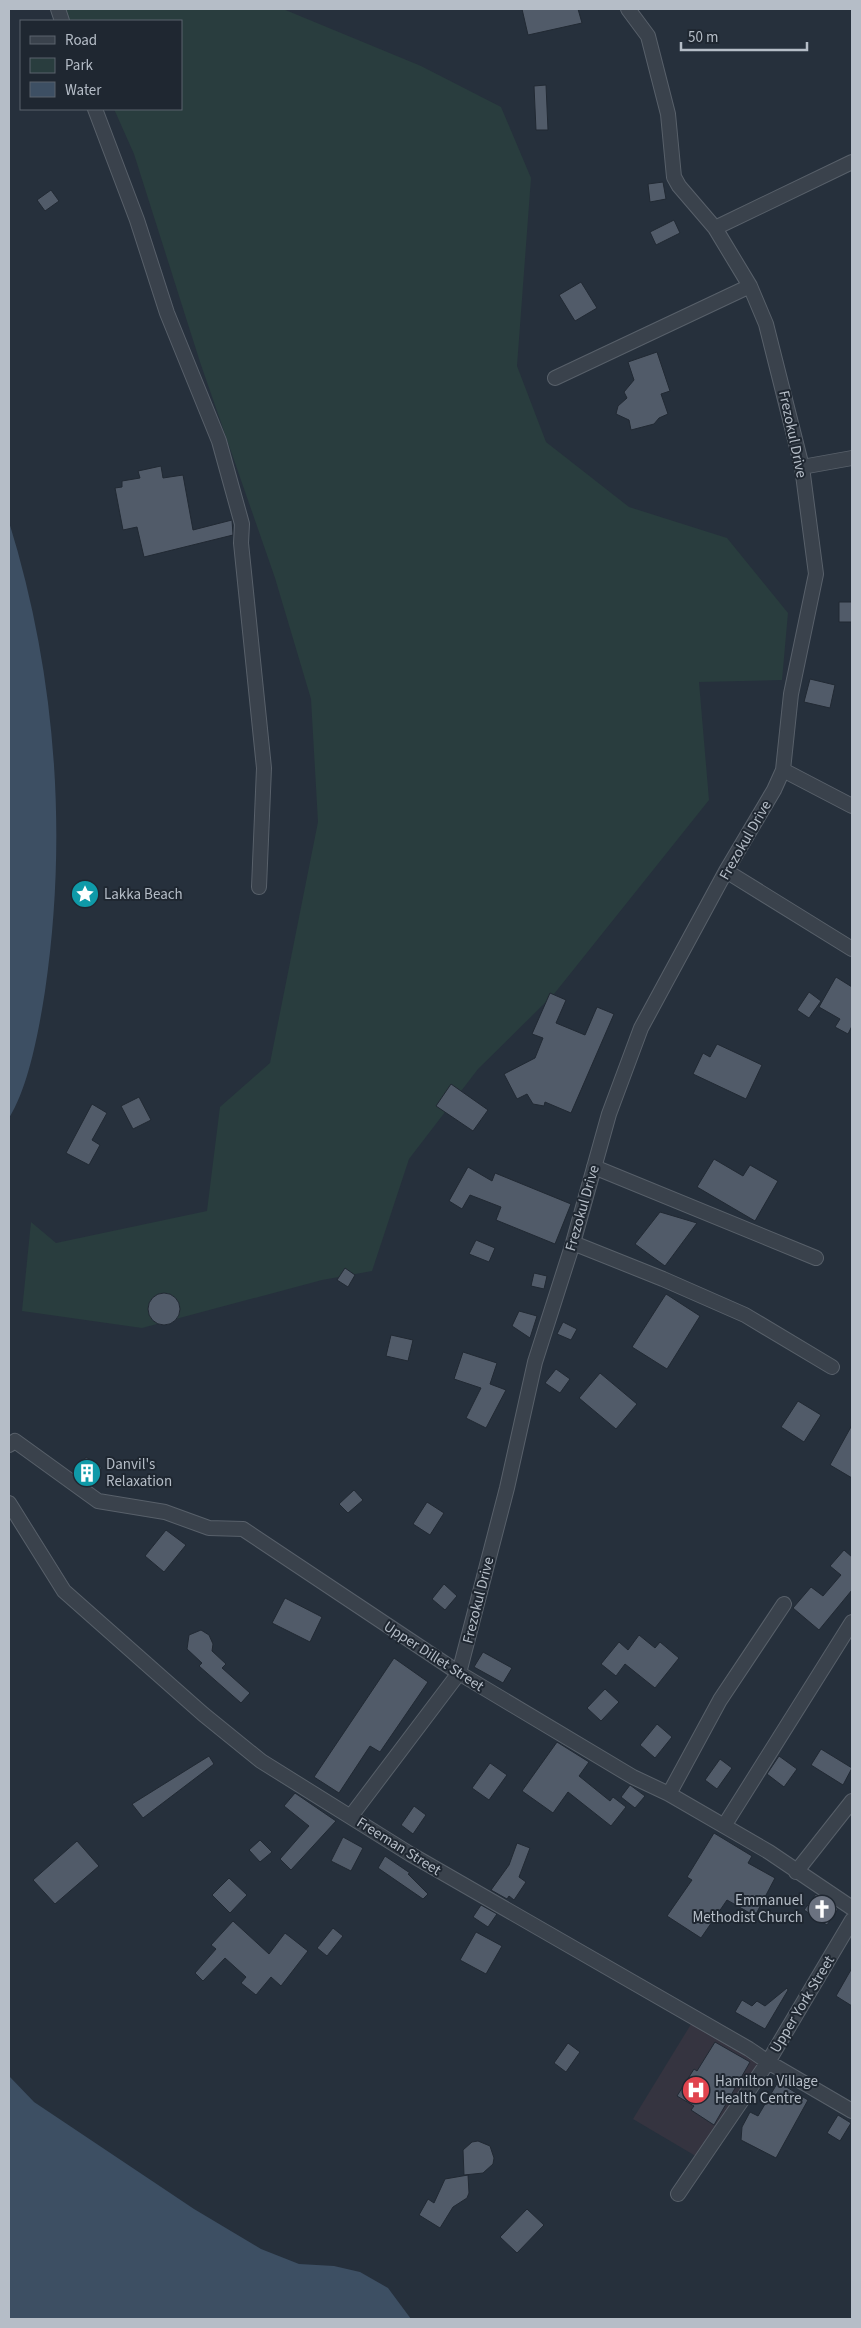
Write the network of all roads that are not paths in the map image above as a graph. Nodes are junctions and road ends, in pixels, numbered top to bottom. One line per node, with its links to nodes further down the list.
1 (628, 9): 4 (street, Frezokul Drive)
2 (95, 110): 12 (street)
3 (852, 162): 4 (street)
4 (715, 228): 5 (street, Frezokul Drive)
5 (750, 286): 6 (street); 8 (street, Frezokul Drive)
6 (554, 378)
7 (852, 458): 8 (street)
8 (802, 467): 9 (street, Frezokul Drive)
9 (783, 770): 10 (street); 11 (street, Frezokul Drive)
10 (852, 806)
11 (726, 871): 13 (street); 14 (street, Frezokul Drive)
12 (259, 887)
13 (852, 949)
14 (594, 1167): 15 (street, Frezokul Drive); 16 (street)
15 (573, 1243): 17 (street); 22 (street, Frezokul Drive)
16 (816, 1258)
17 (832, 1367)
18 (9, 1446): 22 (street, Upper Dillet Street)
19 (9, 1503): 25 (street, Freeman Street)
20 (784, 1604): 23 (street)
21 (852, 1622): 26 (street)
22 (459, 1674): 23 (street, Upper Dillet Street); 25 (street)
23 (669, 1794): 26 (street, Upper Dillet Street)
24 (852, 1800): 27 (street)
25 (351, 1816): 30 (street, Freeman Street)
26 (724, 1826): 27 (street, Upper Dillet Street)
27 (796, 1872): 28 (street, Upper Dillet Street)
28 (852, 1908)
29 (852, 1920): 30 (street, Upper York Street)
30 (768, 2062): 31 (street, Freeman Street); 32 (street, Upper York Street)
31 (852, 2111)
32 (678, 2194)

